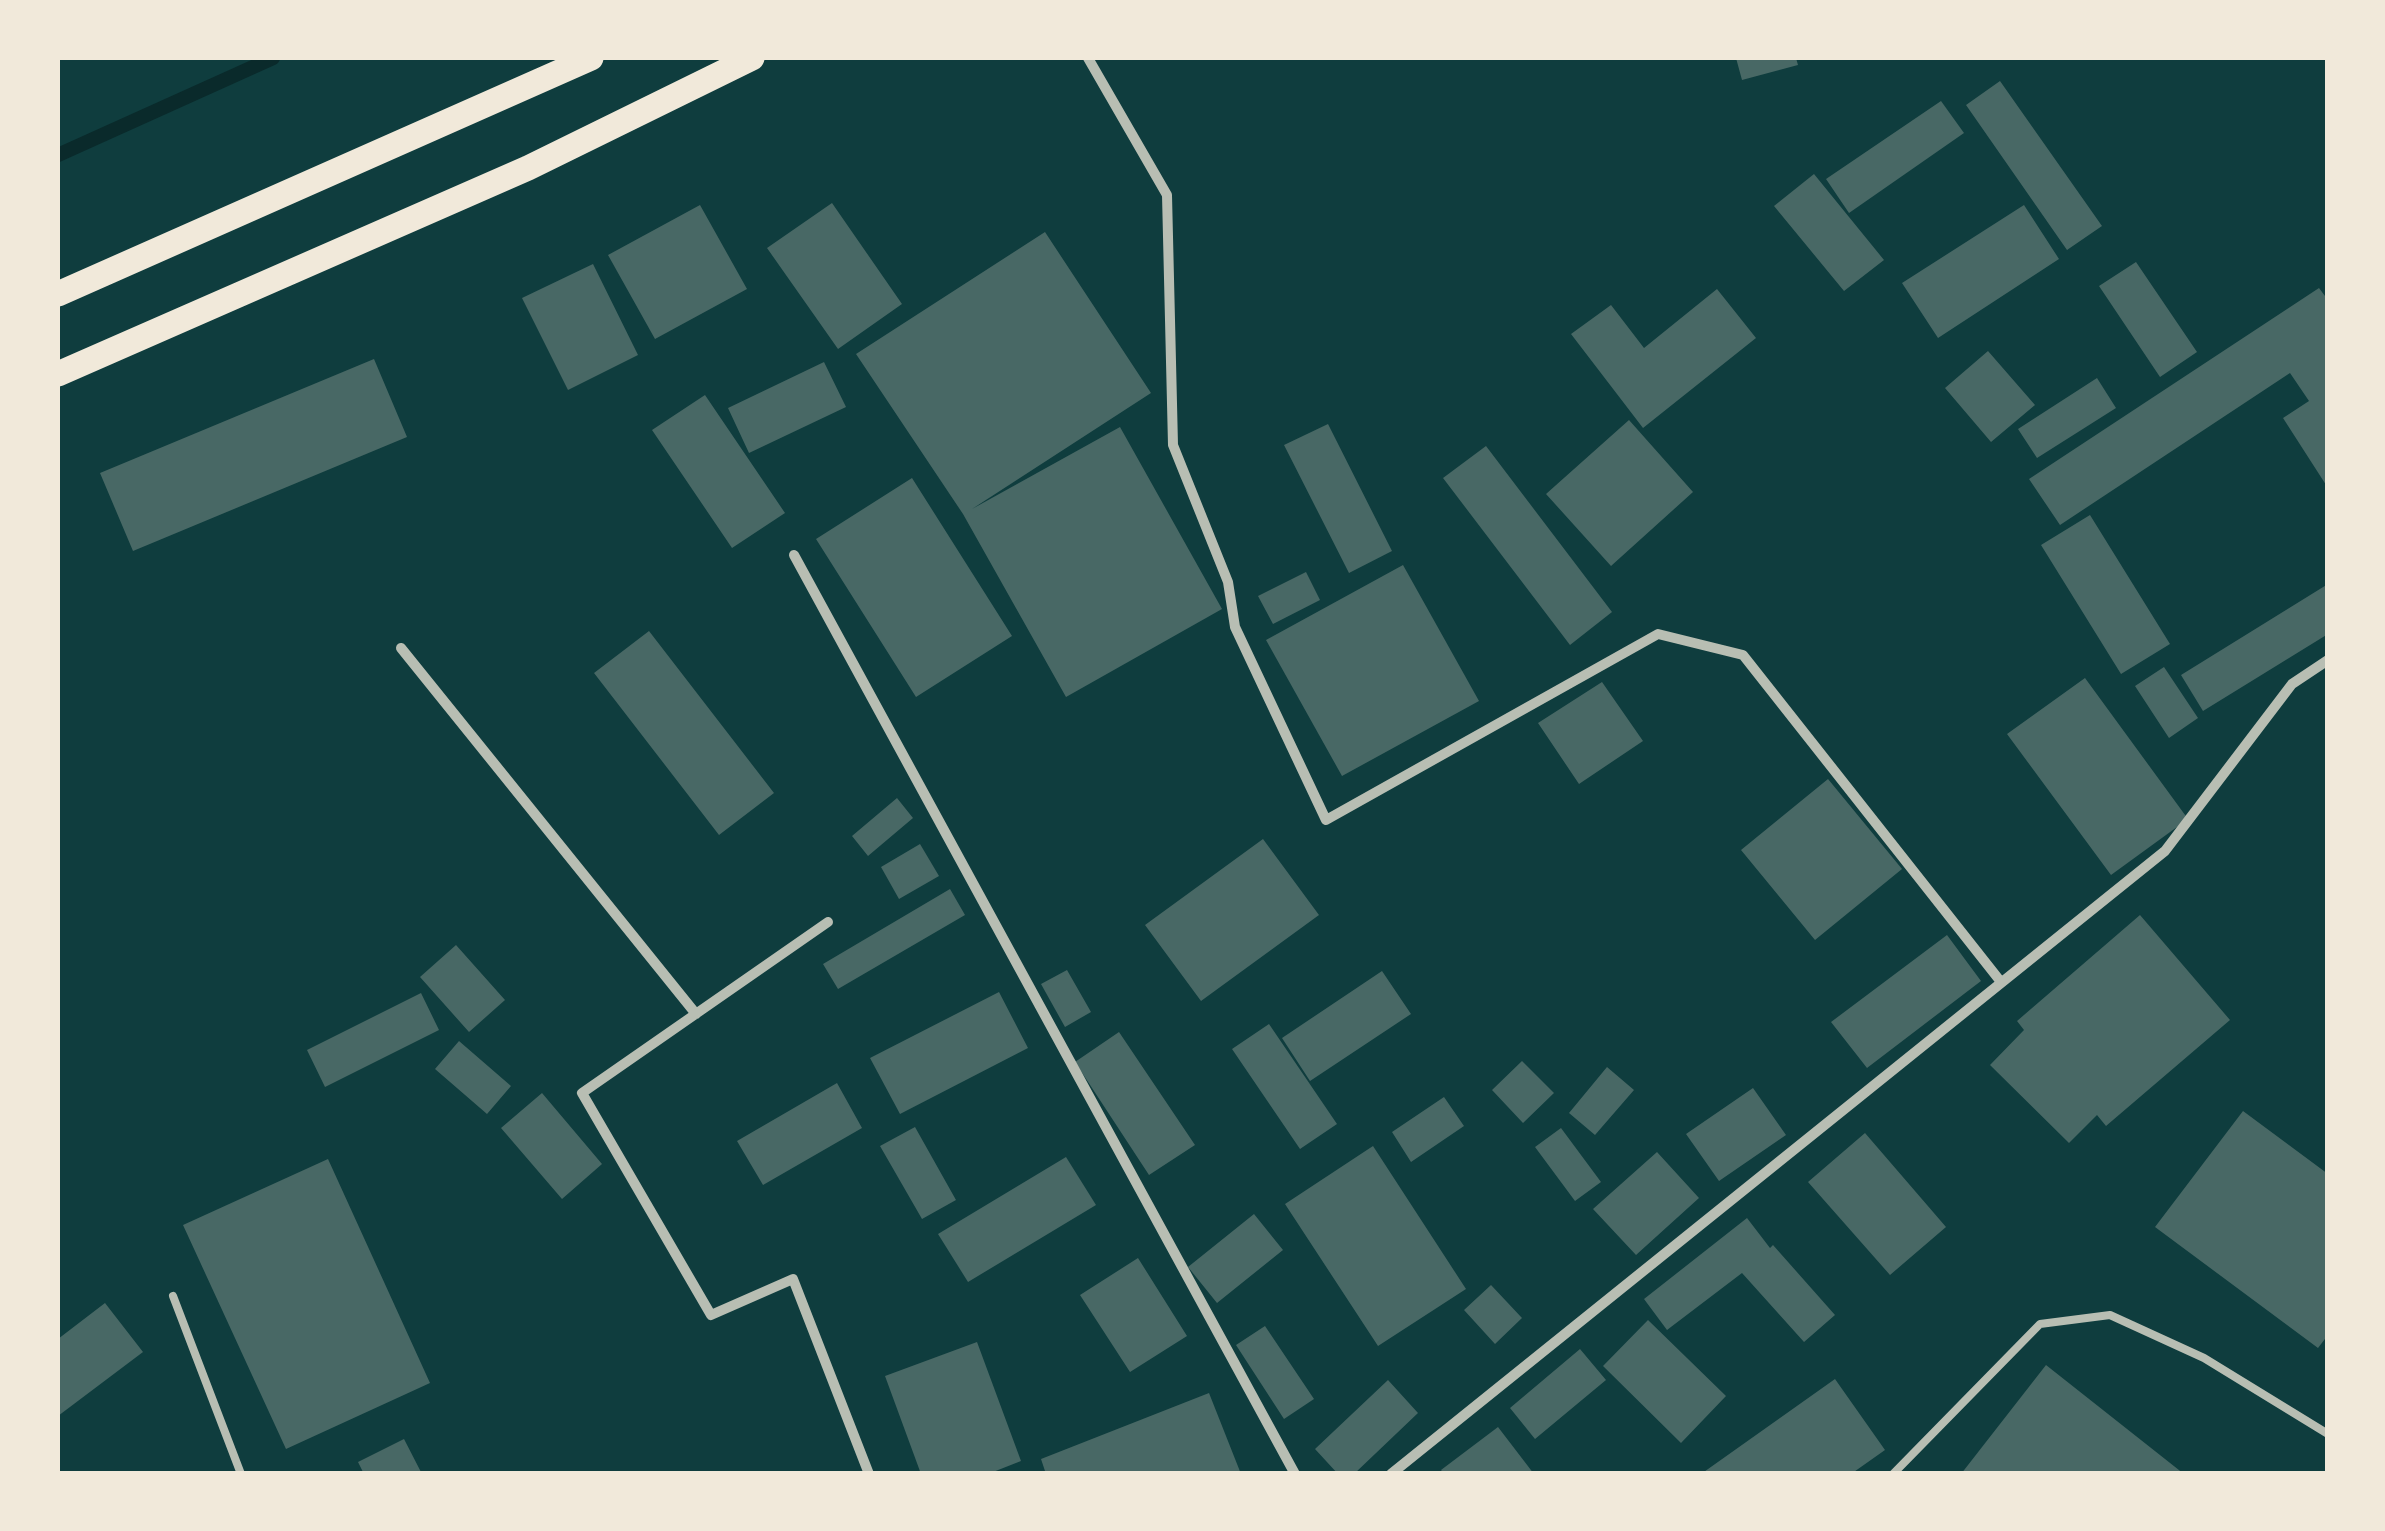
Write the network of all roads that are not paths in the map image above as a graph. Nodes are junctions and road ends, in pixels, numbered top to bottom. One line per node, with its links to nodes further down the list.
1 (591, 58): 4 (main road)
2 (752, 58): 5 (main road)
3 (1088, 58): 10 (street)
4 (58, 294)
5 (58, 374)
6 (794, 555): 16 (street)
7 (401, 648): 11 (street)
8 (2328, 660): 10 (street)
9 (828, 922): 11 (street)
10 (2001, 982): 17 (street)
11 (696, 1014): 15 (street)
12 (173, 1296): 14 (lane)
13 (2328, 1434): 18 (lane)
14 (241, 1474)
15 (869, 1474)
16 (1295, 1474)
17 (1391, 1474)
18 (1893, 1474)

